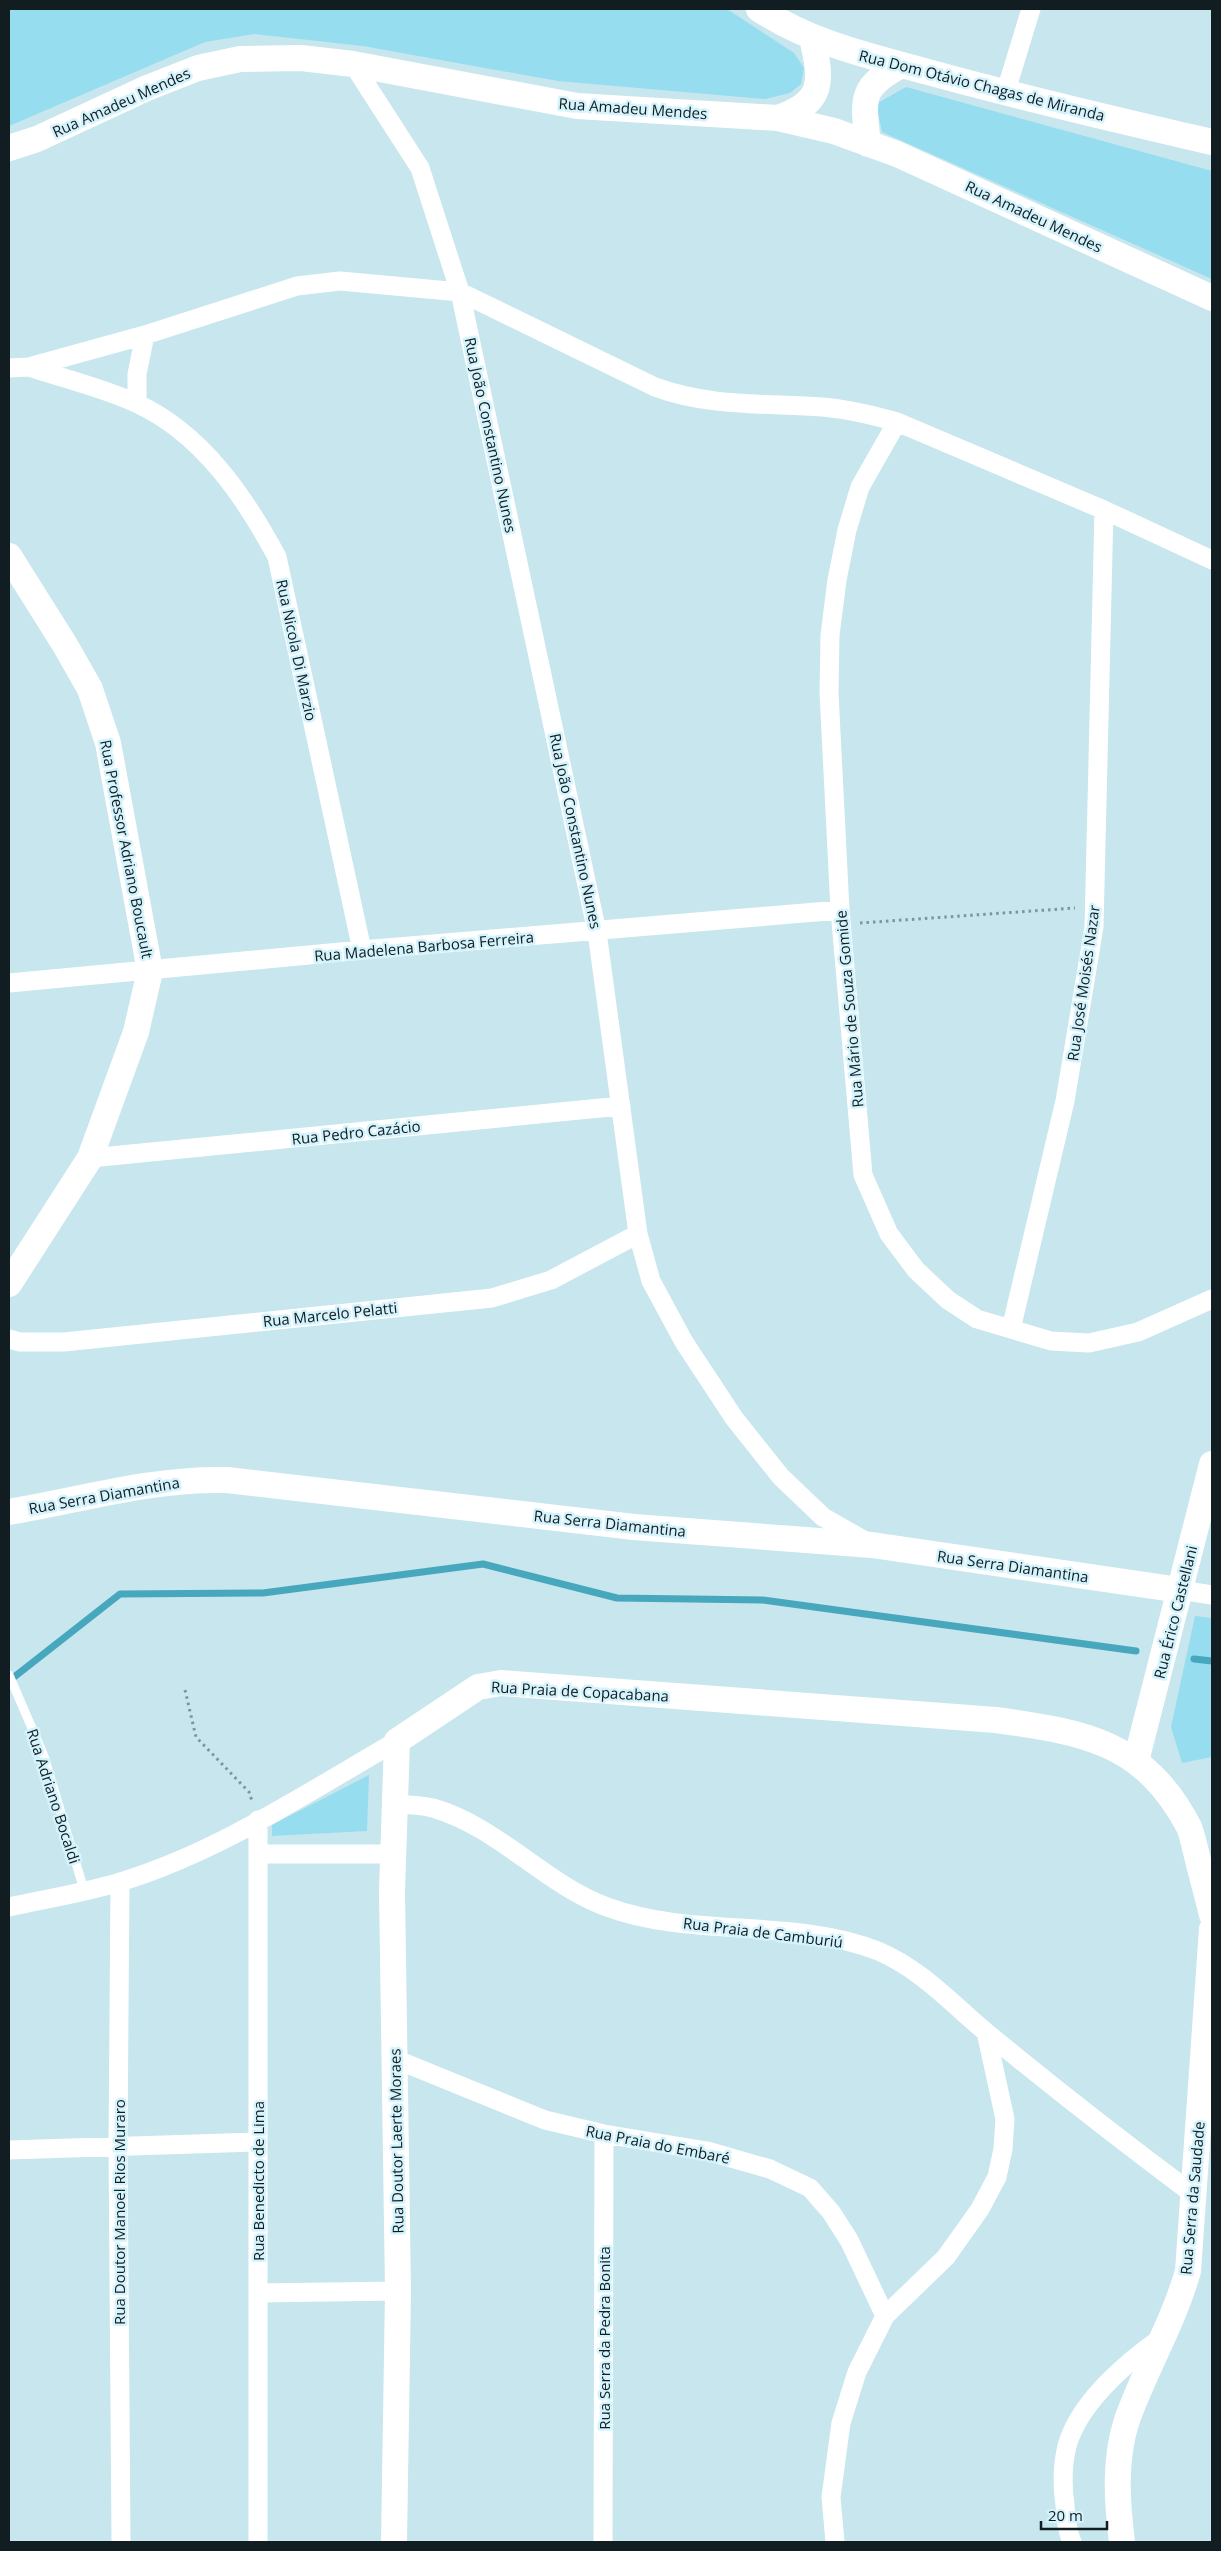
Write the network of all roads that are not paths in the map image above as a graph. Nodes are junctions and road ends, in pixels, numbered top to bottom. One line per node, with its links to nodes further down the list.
1 (759, 9): 3 (street, Rua Dom Otávio Chagas de Miranda)
2 (1031, 9): 6 (street)
3 (812, 38): 5 (street, Rua Dom Otávio Chagas de Miranda); 7 (street)
4 (353, 64): 7 (street, Rua Amadeu Mendes); 10 (street, Rua Amadeu Mendes); 11 (street, Rua João Constantino Nunes)
5 (902, 65): 6 (street, Rua Dom Otávio Chagas de Miranda); 9 (street)
6 (1006, 94): 8 (street, Rua Dom Otávio Chagas de Miranda)
7 (778, 118): 9 (street, Rua Amadeu Mendes)
8 (1212, 142)
9 (868, 144): 12 (street, Rua Amadeu Mendes)
10 (9, 148)
11 (460, 292): 13 (street); 17 (street); 22 (street, Rua João Constantino Nunes)
12 (1212, 298)
13 (145, 335): 14 (street); 16 (street)
14 (30, 367): 15 (street); 16 (street, Rua Nicola Di Marzio)
15 (9, 368)
16 (137, 403): 23 (street, Rua Nicola Di Marzio)
17 (897, 422): 18 (street); 21 (street, Rua Mário de Souza Gomide)
18 (1104, 510): 20 (street); 31 (street, Rua José Moisés Nazar)
19 (9, 556): 24 (street, Rua Professor Adriano Boucault)
20 (1212, 560)
21 (841, 917): 22 (street, Rua Madelena Barbosa Ferreira); 31 (street, Rua Mário de Souza Gomide)
22 (597, 932): 23 (street, Rua Madelena Barbosa Ferreira); 26 (street, Rua João Constantino Nunes)
23 (362, 950): 24 (street, Rua Madelena Barbosa Ferreira)
24 (150, 971): 25 (street, Rua Madelena Barbosa Ferreira); 27 (street, Rua Professor Adriano Boucault)
25 (9, 983)
26 (621, 1106): 27 (street, Rua Pedro Cazácio); 28 (street, Rua João Constantino Nunes)
27 (90, 1158): 29 (street, Rua Professor Adriano Boucault)
28 (638, 1234): 32 (street, Rua Marcelo Pelatti); 35 (street, Rua João Constantino Nunes)
29 (9, 1284)
30 (1212, 1300): 31 (street, Rua Mário de Souza Gomide)
31 (1011, 1330)
32 (9, 1339)
33 (1212, 1464): 36 (street, Rua Érico Castellani)
34 (9, 1512): 35 (street, Rua Serra Diamantina)
35 (872, 1545): 36 (street, Rua Serra Diamantina)
36 (1180, 1590): 37 (street, Rua Serra Diamantina); 40 (street, Rua Érico Castellani)
37 (1212, 1594)
38 (9, 1675): 46 (lane, Rua Adriano Bocaldi)
39 (397, 1741): 40 (street, Rua Praia de Copacabana); 41 (street, Rua Doutor Laerte Moraes); 42 (street, Rua Praia de Copacabana)
40 (1136, 1761): 48 (street)
41 (396, 1804): 44 (street, Rua Doutor Laerte Moraes); 50 (street, Rua Praia de Camburiú)
42 (258, 1820): 43 (street, Rua Benedicto de Lima); 45 (street, Rua Praia de Copacabana)
43 (259, 1854): 44 (street); 53 (street, Rua Benedicto de Lima)
44 (392, 1854): 51 (street, Rua Doutor Laerte Moraes)
45 (120, 1882): 46 (street, Rua Praia de Copacabana); 54 (street, Rua Doutor Manoel Rios Muraro)
46 (84, 1890): 47 (street, Rua Praia de Copacabana)
47 (9, 1907)
48 (1212, 1914)
49 (1212, 1929): 56 (street, Rua Serra da Saudade)
50 (986, 2032): 56 (street, Rua Praia de Camburiú); 59 (street)
51 (395, 2059): 52 (street, Rua Praia do Embaré); 57 (street, Rua Doutor Laerte Moraes)
52 (604, 2134): 59 (street, Rua Praia do Embaré); 64 (street, Rua Serra da Pedra Bonita)
53 (258, 2142): 54 (street); 58 (street, Rua Benedicto de Lima)
54 (118, 2146): 55 (street); 61 (street, Rua Doutor Manoel Rios Muraro)
55 (9, 2150)
56 (1193, 2194): 60 (street, Rua Serra da Saudade)
57 (398, 2291): 58 (street); 63 (street, Rua Doutor Laerte Moraes)
58 (258, 2293): 62 (street, Rua Benedicto de Lima)
59 (885, 2316): 65 (street)
60 (1164, 2336): 66 (street, Rua Serra da Saudade); 67 (street)
61 (122, 2542)
62 (258, 2542)
63 (394, 2542)
64 (603, 2542)
65 (835, 2542)
66 (1072, 2542)
67 (1122, 2542)

